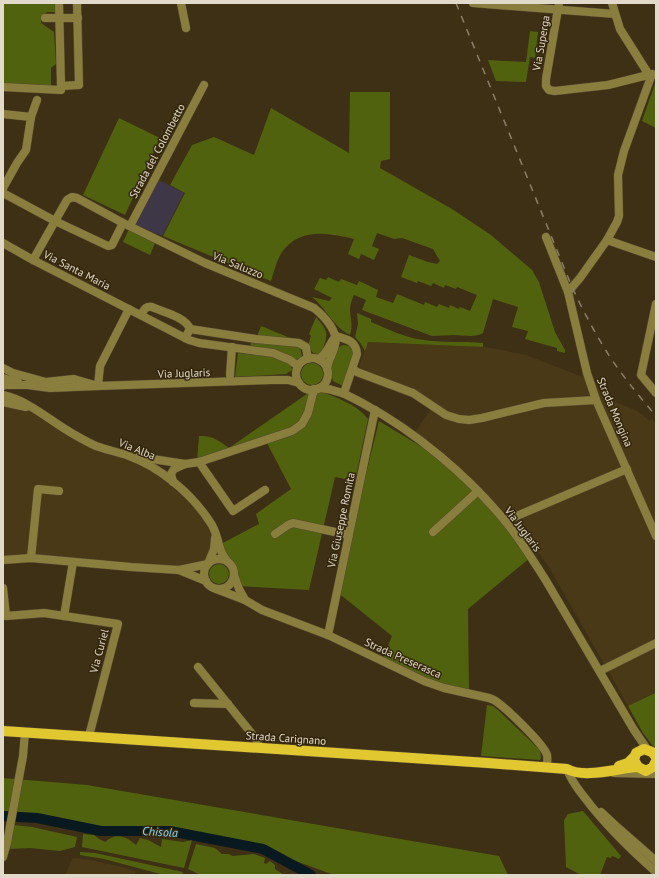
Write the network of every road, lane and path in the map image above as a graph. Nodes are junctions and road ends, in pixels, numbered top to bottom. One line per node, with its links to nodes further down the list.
1 (59, 3): 9 (street)
2 (77, 3): 10 (street)
3 (181, 3): 11 (street)
4 (473, 3): 6 (street)
5 (612, 3): 7 (street)
6 (558, 6): 7 (street); 12 (street, Via Superga)
7 (615, 14): 12 (street)
8 (45, 18): 9 (street)
9 (60, 18): 10 (street); 14 (street)
10 (78, 18): 14 (street)
11 (186, 28)
12 (652, 75): 24 (street)
13 (204, 85): 22 (street, Strada del Colombetto)
14 (61, 86): 15 (street)
15 (3, 87)
16 (37, 100): 18 (street)
17 (3, 114): 18 (street)
18 (31, 117): 19 (street)
19 (3, 188)
20 (3, 193): 21 (street)
21 (56, 221): 22 (street); 22 (street, Via Saluzzo); 27 (street, Via Saluzzo)
22 (127, 225): 35 (street, Via Saluzzo)
23 (546, 238): 28 (street, Strada Mongina)
24 (607, 240): 26 (street); 28 (street)
25 (3, 243): 27 (street, Via Santa Maria)
26 (656, 257)
27 (34, 260): 30 (street, Via Santa Maria)
28 (568, 292): 55 (street, Strada Mongina)
29 (656, 304): 32 (street)
30 (129, 308): 31 (street, Via Santa Maria); 50 (street)
31 (141, 315): 33 (street); 36 (street, Via Santa Maria)
32 (654, 318): 53 (street)
33 (190, 329): 34 (street); 36 (street)
34 (236, 336): 37 (street); 38 (street)
35 (336, 336): 39 (street); 42 (street); 43 (street)
36 (185, 338): 37 (street, Via Santa Maria)
37 (233, 347): 41 (street, Via Santa Maria); 44 (street)
38 (308, 359): 39 (street); 41 (street)
39 (318, 359): 43 (street)
40 (3, 368): 50 (street, Via Juglaris)
41 (297, 368): 46 (street, Via Juglaris); 47 (street)
42 (353, 369): 52 (street); 55 (street)
43 (327, 373): 51 (street); 52 (street, Via Juglaris)
44 (230, 375)
45 (3, 378): 48 (street, Via Juglaris)
46 (272, 380): 47 (street, Via Juglaris); 50 (street, Via Juglaris)
47 (299, 383): 51 (street)
48 (28, 385): 49 (street, Via Juglaris); 50 (street, Via Juglaris)
49 (3, 386)
50 (98, 386)
51 (317, 389): 52 (street, Via Juglaris); 61 (street)
52 (342, 392): 58 (street, Via Juglaris)
53 (656, 392)
54 (3, 395): 57 (street, Via Alba)
55 (596, 400): 63 (street, Strada Mongina)
56 (3, 402): 57 (street, Via Alba)
57 (34, 409): 59 (street, Via Alba)
58 (375, 410): 68 (street, Via Juglaris); 73 (street, Via Giuseppe Romita)
59 (129, 456): 60 (street); 64 (street, Via Alba)
60 (167, 461): 62 (street); 64 (street)
61 (199, 462): 62 (street); 66 (street)
62 (185, 464): 65 (street)
63 (628, 469): 69 (street); 74 (street, Strada Mongina)
64 (160, 471): 65 (street, Via Alba)
65 (173, 482): 70 (street, Via Alba)
66 (265, 490)
67 (59, 491): 75 (street)
68 (478, 491): 69 (street, Via Juglaris); 71 (street)
69 (505, 521): 90 (street, Via Juglaris)
70 (215, 532): 77 (street, Via Alba); 79 (street)
71 (433, 532)
72 (276, 534): 73 (street)
73 (349, 535): 87 (street, Via Giuseppe Romita)
74 (656, 536)
75 (31, 558): 76 (street); 78 (street)
76 (3, 560)
77 (226, 561): 79 (street); 81 (street)
78 (73, 562): 80 (street); 86 (street)
79 (208, 564): 80 (street); 82 (street)
80 (179, 570): 82 (street)
81 (234, 576): 84 (street); 85 (street)
82 (206, 581): 84 (street)
83 (3, 588): 86 (street, Via Curiel)
84 (216, 589): 85 (street, Strada Preserasca)
85 (245, 600): 87 (street, Strada Preserasca)
86 (64, 616): 95 (street, Via Curiel)
87 (328, 635): 101 (street, Strada Preserasca)
88 (656, 643): 90 (street)
89 (198, 667): 92 (street)
90 (600, 671): 97 (street, Via Juglaris)
91 (194, 702): 92 (street)
92 (228, 704): 96 (street)
93 (3, 731): 94 (main road, Strada Carignano)
94 (25, 732): 95 (main road, Strada Carignano); 104 (street)
95 (88, 736): 96 (main road, Strada Carignano)
96 (260, 748): 101 (main road, Strada Carignano)
97 (640, 752): 98 (main road); 99 (main road); 102 (main road, Strada Carignano)
98 (656, 756)
99 (638, 767): 100 (main road, Strada Carignano); 103 (main road, Strada Carignano)
100 (655, 767): 103 (street, Strada Carignano)
101 (546, 768): 102 (main road, Strada Carignano)
102 (572, 771): 103 (main road, Strada Carignano); 105 (street); 106 (street)
103 (610, 772)
104 (3, 857)
105 (656, 861)
106 (656, 872)

